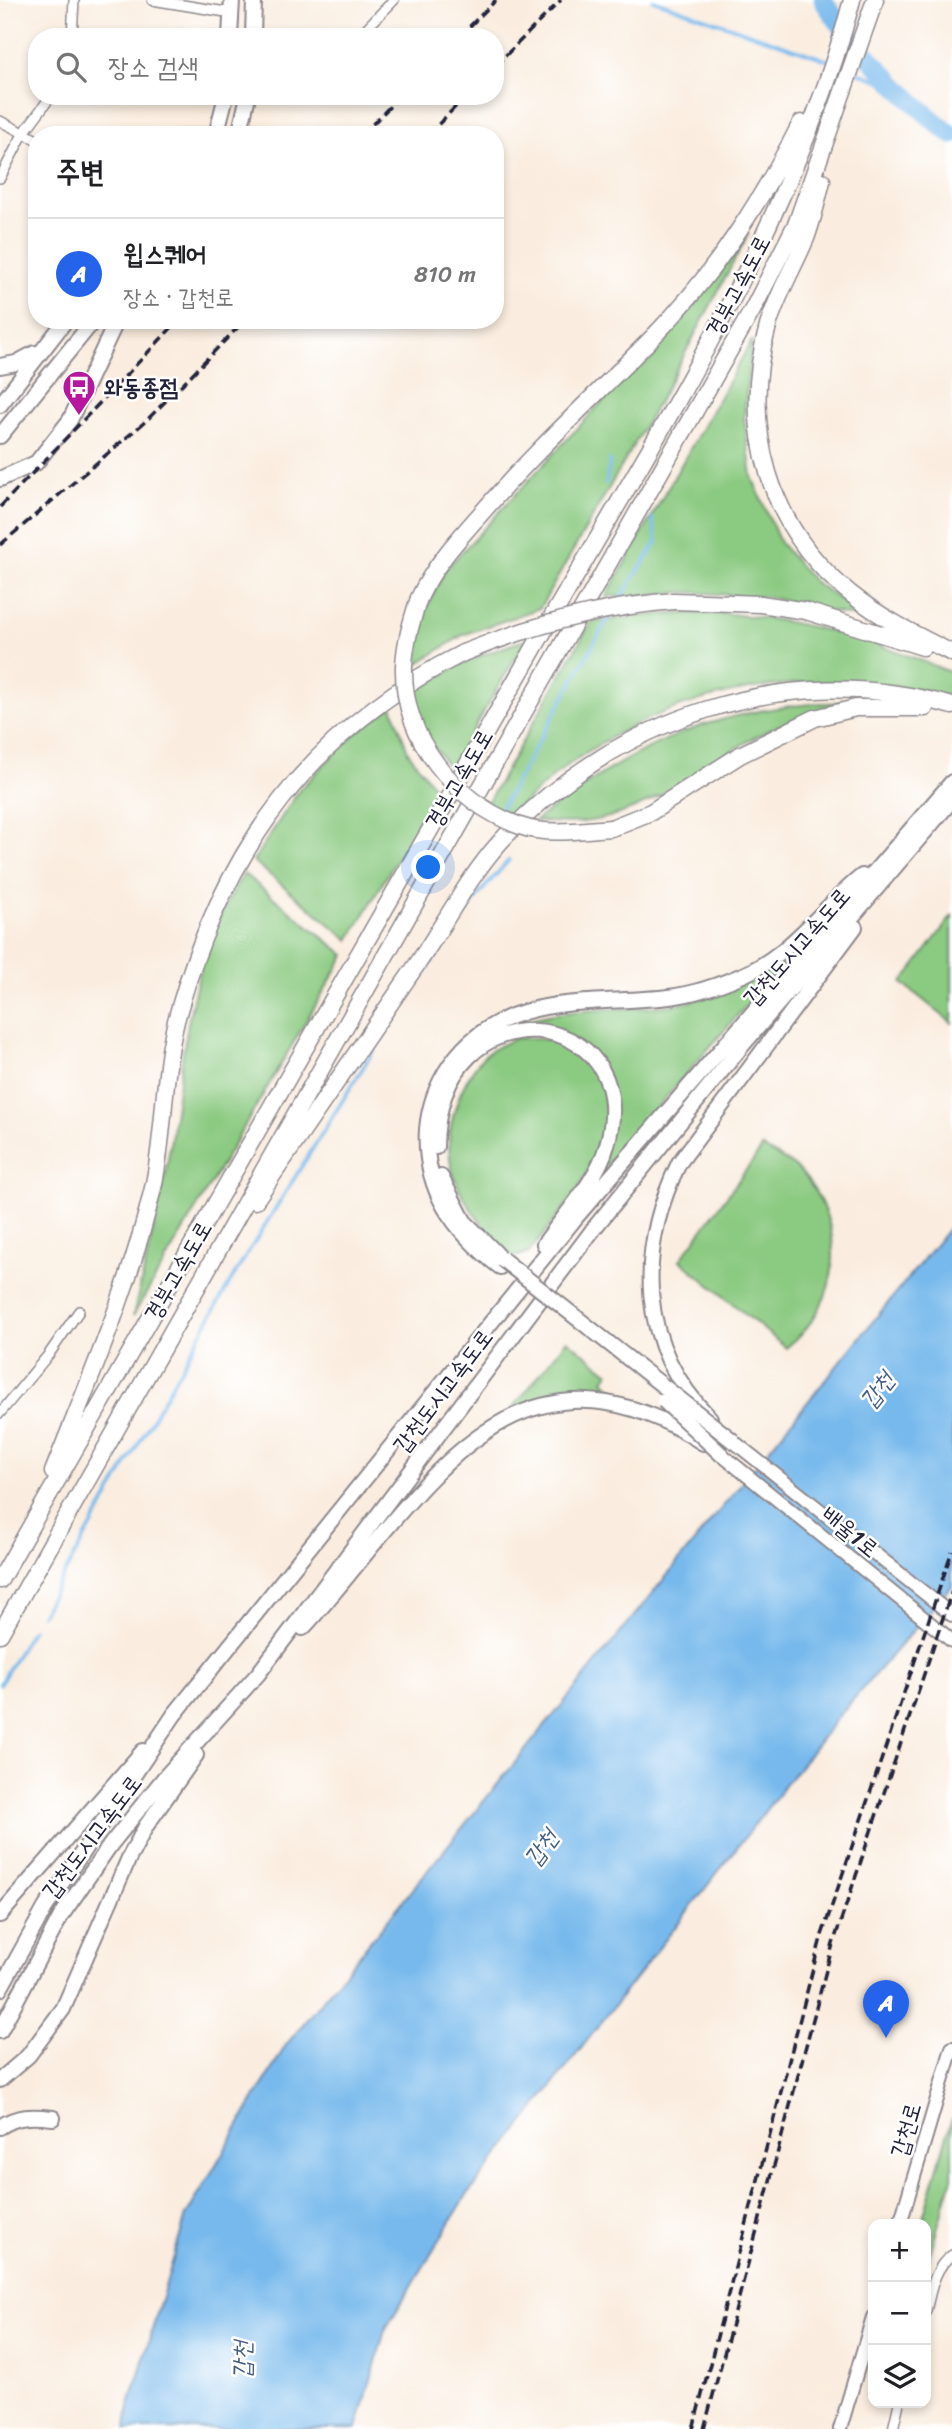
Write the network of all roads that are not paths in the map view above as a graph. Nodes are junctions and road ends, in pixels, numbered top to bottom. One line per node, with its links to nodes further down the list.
1 (74, 0): 8 (street)
2 (152, 0): 6 (street)
3 (254, 0): 10 (main road)
4 (394, 0): 11 (street)
5 (875, 0): 13 (highway, 경부고속도로)
6 (232, 6): 9 (main road)
7 (849, 8): 12 (highway, 경부고속도로)
8 (72, 28)
9 (231, 28)
10 (253, 28)
11 (367, 28)
12 (831, 69): 34 (highway, bridge); 46 (highway, 경부고속도로)
13 (851, 76): 33 (highway); 40 (highway, 경부고속도로)
14 (44, 105): 18 (street)
15 (224, 105): 19 (main road)
16 (246, 105): 20 (main road)
17 (0, 121): 22 (street)
18 (29, 126)
19 (218, 126)
20 (241, 126)
21 (28, 127): 22 (street)
22 (23, 134): 23 (street); 24 (street)
23 (28, 136)
24 (0, 178)
25 (58, 329): 28 (main road)
26 (87, 329): 31 (main road)
27 (113, 329): 32 (main road)
28 (44, 346): 29 (main road); 30 (main road)
29 (0, 366)
30 (0, 405)
31 (0, 436)
32 (0, 479)
33 (952, 655): 46 (highway, bridge)
34 (952, 708): 40 (highway)
35 (952, 782): 38 (main road, 갑천도시고속도로)
36 (952, 800): 37 (main road, 갑천도시고속도로)
37 (924, 834): 44 (main road, bridge); 51 (main road, 갑천도시고속도로)
38 (890, 853): 39 (main road); 42 (main road, 갑천도시고속도로)
39 (501, 1263): 42 (main road); 44 (main road, bridge); 45 (main road, bridge)
40 (190, 1295): 49 (highway, 경부고속도로)
41 (79, 1311): 43 (street)
42 (456, 1370): 52 (main road, 갑천도시고속도로)
43 (0, 1413)
44 (733, 1441): 48 (main road, 배울1로)
45 (722, 1455): 50 (main road, 배울1로); 51 (main road, bridge)
46 (31, 1526): 47 (highway, 경부고속도로)
47 (0, 1580)
48 (952, 1615)
49 (0, 1634)
50 (952, 1641)
51 (258, 1674): 53 (main road, 갑천도시고속도로)
52 (174, 1715): 54 (main road); 55 (main road, 갑천도시고속도로)
53 (220, 1718): 56 (main road, 갑천도시고속도로); 58 (main road)
54 (0, 1915)
55 (0, 1989)
56 (0, 2031)
57 (952, 2048): 61 (main road, 갑천로)
58 (0, 2080)
59 (53, 2118): 60 (main road)
60 (0, 2127)
61 (901, 2219)
62 (952, 2255): 63 (street)
63 (931, 2293)
64 (868, 2334): 66 (main road)
65 (898, 2408): 67 (street)
66 (841, 2429)
67 (892, 2429)

